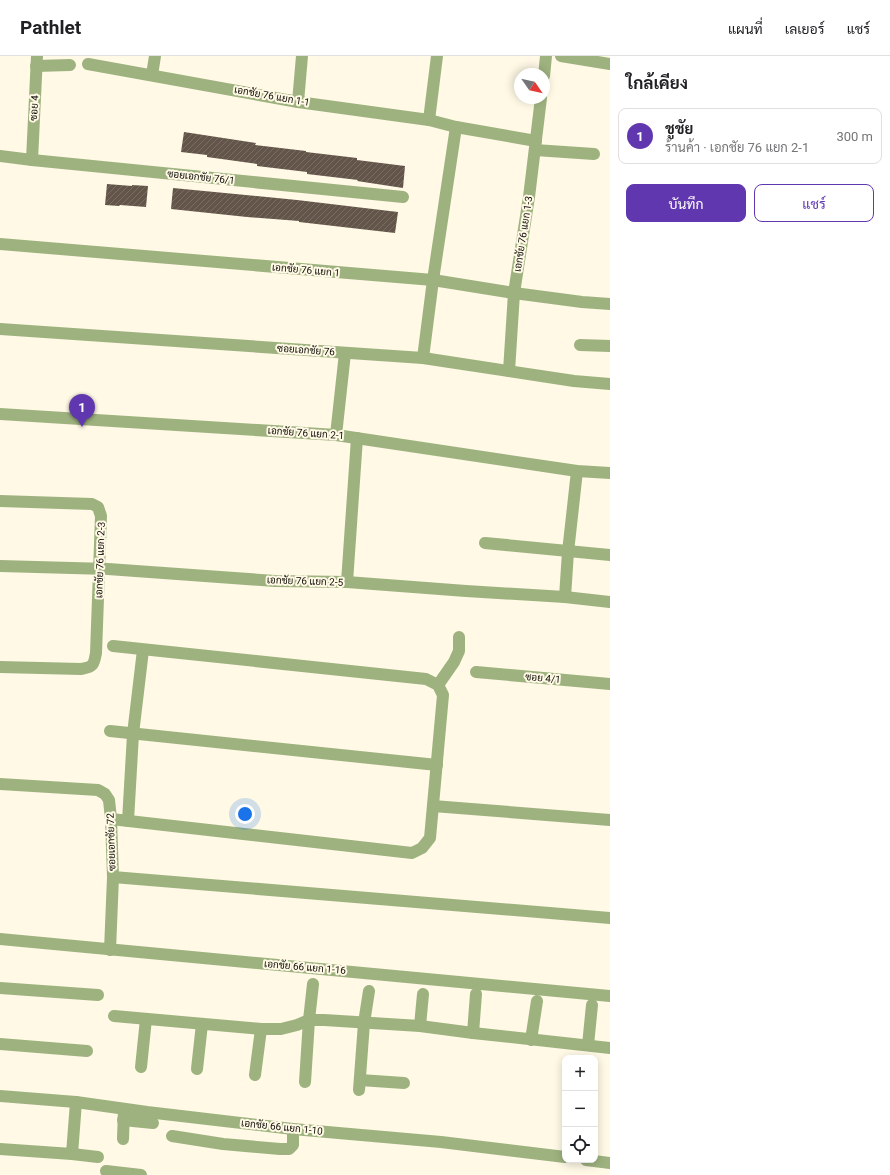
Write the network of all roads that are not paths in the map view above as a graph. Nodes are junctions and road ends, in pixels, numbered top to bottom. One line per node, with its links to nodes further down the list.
1 (155, 56): 11 (street)
2 (302, 56): 12 (street)
3 (437, 56): 14 (street)
4 (546, 56): 10 (street)
5 (561, 56): 8 (street)
6 (37, 61): 9 (street); 19 (street, ซอย 4)
7 (88, 64): 11 (street, เอกชัย 76 แยก 1-1)
8 (610, 64)
9 (70, 65)
10 (545, 68)
11 (152, 75): 12 (street, เอกชัย 76 แยก 1-1)
12 (298, 102): 14 (street, เอกชัย 76 แยก 1-1)
13 (540, 104): 16 (street, เอกชัย 76 แยก 1-3)
14 (430, 120): 15 (street, เอกชัย 76 แยก 1-1)
15 (456, 127): 16 (street, เอกชัย 76 แยก 1-1); 22 (street)
16 (536, 146): 17 (street, เอกชัย 76 แยก 1-1); 23 (street, เอกชัย 76 แยก 1-3)
17 (594, 154)
18 (0, 156): 19 (street, ซอยเอกชัย 76/1)
19 (32, 160): 20 (street, ซอยเอกชัย 76/1)
20 (403, 197)
21 (0, 244): 22 (street, เอกชัย 76 แยก 1)
22 (433, 280): 23 (street, เอกชัย 76 แยก 1); 29 (street)
23 (514, 293): 24 (street, เอกชัย 76 แยก 1); 30 (street, เอกชัย 76 แยก 1-3)
24 (610, 304)
25 (0, 329): 28 (street, ซอยเอกชัย 76)
26 (580, 345): 27 (street)
27 (610, 346)
28 (345, 353): 29 (street, ซอยเอกชัย 76); 33 (street)
29 (423, 358): 30 (street, ซอยเอกชัย 76)
30 (508, 371): 31 (street, ซอยเอกชัย 76)
31 (610, 384)
32 (0, 414): 33 (street, เอกชัย 76 แยก 2-1)
33 (336, 435): 34 (street, เอกชัย 76 แยก 2-1)
34 (357, 438): 35 (street, เอกชัย 76 แยก 2-1); 43 (street)
35 (576, 471): 36 (street, เอกชัย 76 แยก 2-1); 39 (street)
36 (610, 473)
37 (0, 501): 42 (street, เอกชัย 76 แยก 2-3)
38 (485, 543): 39 (street)
39 (568, 552): 40 (street); 44 (street)
40 (610, 555)
41 (0, 566): 42 (street, เอกชัย 76 แยก 2-5)
42 (99, 568): 43 (street, เอกชัย 76 แยก 2-5); 49 (street, เอกชัย 76 แยก 2-3)
43 (347, 582): 44 (street, เอกชัย 76 แยก 2-5)
44 (565, 597): 45 (street, เอกชัย 76 แยก 2-5)
45 (610, 602)
46 (459, 637): 52 (street)
47 (112, 646): 48 (street)
48 (143, 650): 52 (street); 54 (street)
49 (0, 667)
50 (476, 672): 51 (street, ซอย 4/1)
51 (610, 684)
52 (438, 685): 55 (street)
53 (110, 732): 54 (street)
54 (133, 734): 55 (street); 60 (street)
55 (437, 766): 57 (street)
56 (0, 784): 58 (street, ซอยเอกชัย 72)
57 (433, 806): 59 (street); 60 (street)
58 (111, 819): 60 (street); 61 (street, ซอยเอกชัย 72)
59 (610, 820)
60 (128, 821)
61 (113, 877): 62 (street); 64 (street, ซอยเอกชัย 72)
62 (610, 918)
63 (0, 939): 64 (street, เอกชัย 66 แยก 1-16)
64 (110, 950): 71 (street, เอกชัย 66 แยก 1-16)
65 (313, 984): 76 (street)
66 (0, 988): 70 (street)
67 (369, 991): 77 (street)
68 (423, 994): 79 (street)
69 (476, 994): 81 (street)
70 (98, 995)
71 (610, 996)
72 (536, 1001): 82 (street)
73 (592, 1005): 84 (street)
74 (114, 1016): 75 (street)
75 (146, 1019): 78 (street); 87 (street)
76 (309, 1020): 77 (street); 80 (street); 90 (street)
77 (364, 1023): 79 (street); 91 (street)
78 (202, 1024): 80 (street); 88 (street)
79 (420, 1026): 81 (street)
80 (261, 1030): 89 (street)
81 (473, 1034): 82 (street)
82 (531, 1040): 84 (street)
83 (0, 1044): 86 (street)
84 (588, 1045): 85 (street)
85 (610, 1048)
86 (87, 1051)
87 (141, 1067)
88 (197, 1070)
89 (255, 1075)
90 (305, 1082)
91 (404, 1083)
92 (0, 1096): 93 (street, เอกชัย 66 แยก 1-10)
93 (76, 1102): 94 (street, เอกชัย 66 แยก 1-10); 100 (street)
94 (124, 1114): 95 (street); 96 (street, เอกชัย 66 แยก 1-10); 98 (street)
95 (153, 1123)
96 (293, 1129): 97 (street); 102 (street, เอกชัย 66 แยก 1-10)
97 (172, 1136)
98 (123, 1139)
99 (0, 1149): 100 (street)
100 (72, 1154): 101 (street)
101 (98, 1157)
102 (562, 1157)
103 (598, 1162): 104 (street)
104 (610, 1163)
105 (106, 1171): 106 (street)
106 (141, 1175)

